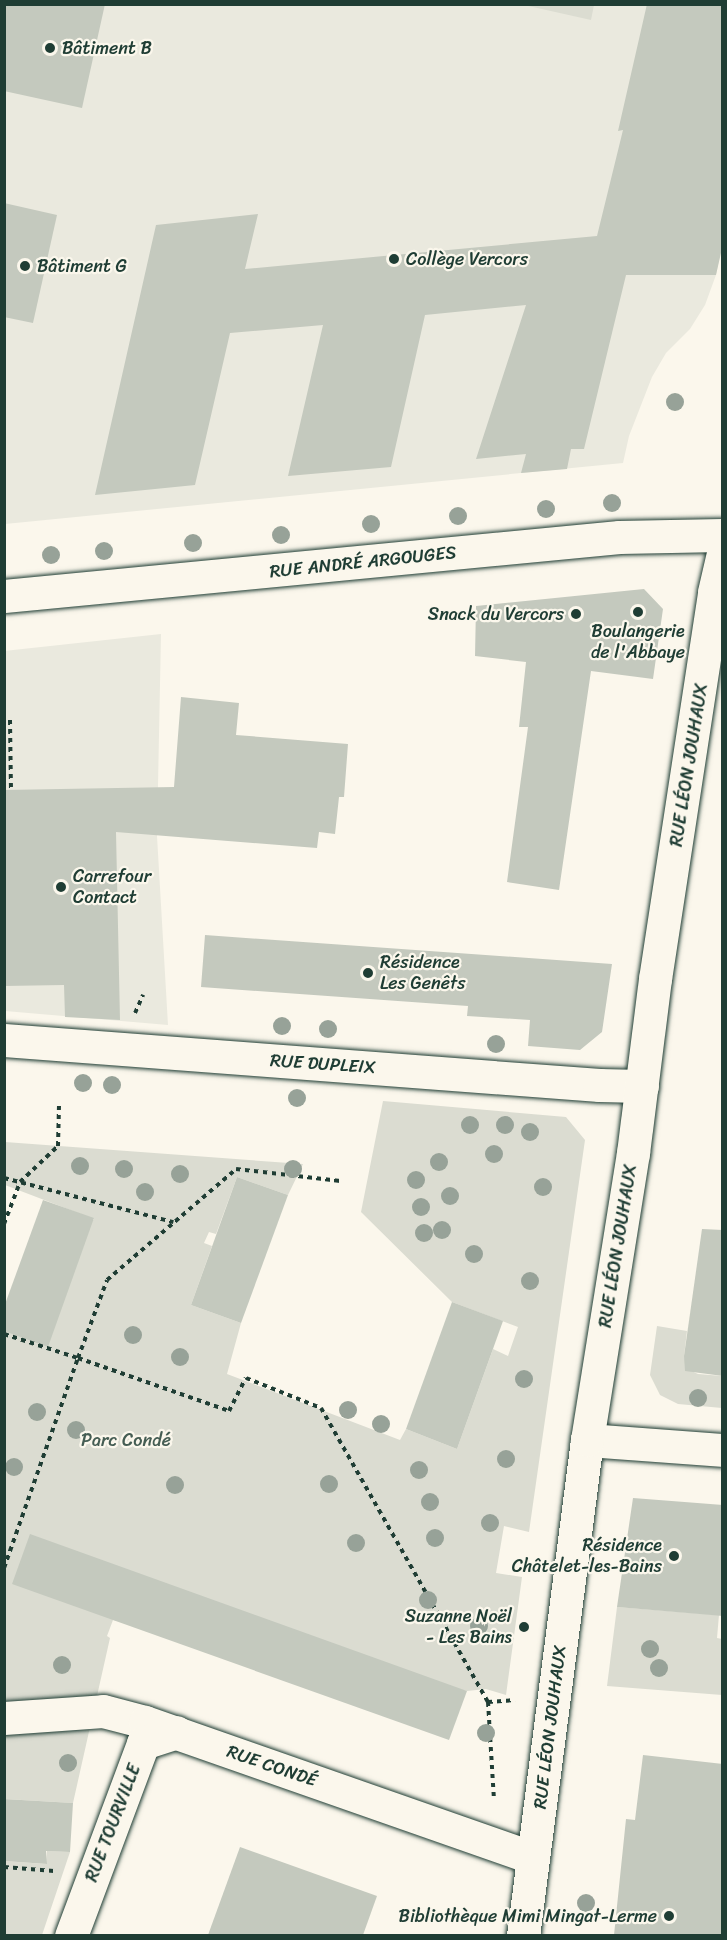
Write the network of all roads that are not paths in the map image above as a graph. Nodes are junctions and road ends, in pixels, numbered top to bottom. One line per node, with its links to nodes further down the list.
1 (723, 535): 3 (street, RUE ANDRÉ ARGOUGES)
2 (723, 557): 5 (street, RUE LÉON JOUHAUX)
3 (4, 596)
4 (4, 1040): 5 (street, RUE DUPLEIX)
5 (642, 1086): 6 (street, RUE LÉON JOUHAUX)
6 (587, 1440): 7 (street); 10 (street, RUE LÉON JOUHAUX)
7 (723, 1450)
8 (4, 1718): 9 (street, RUE CONDÉ)
9 (176, 1732): 10 (street, RUE CONDÉ); 11 (street, RUE TOURVILLE)
10 (533, 1858): 12 (street, RUE LÉON JOUHAUX)
11 (71, 1935)
12 (523, 1935)

